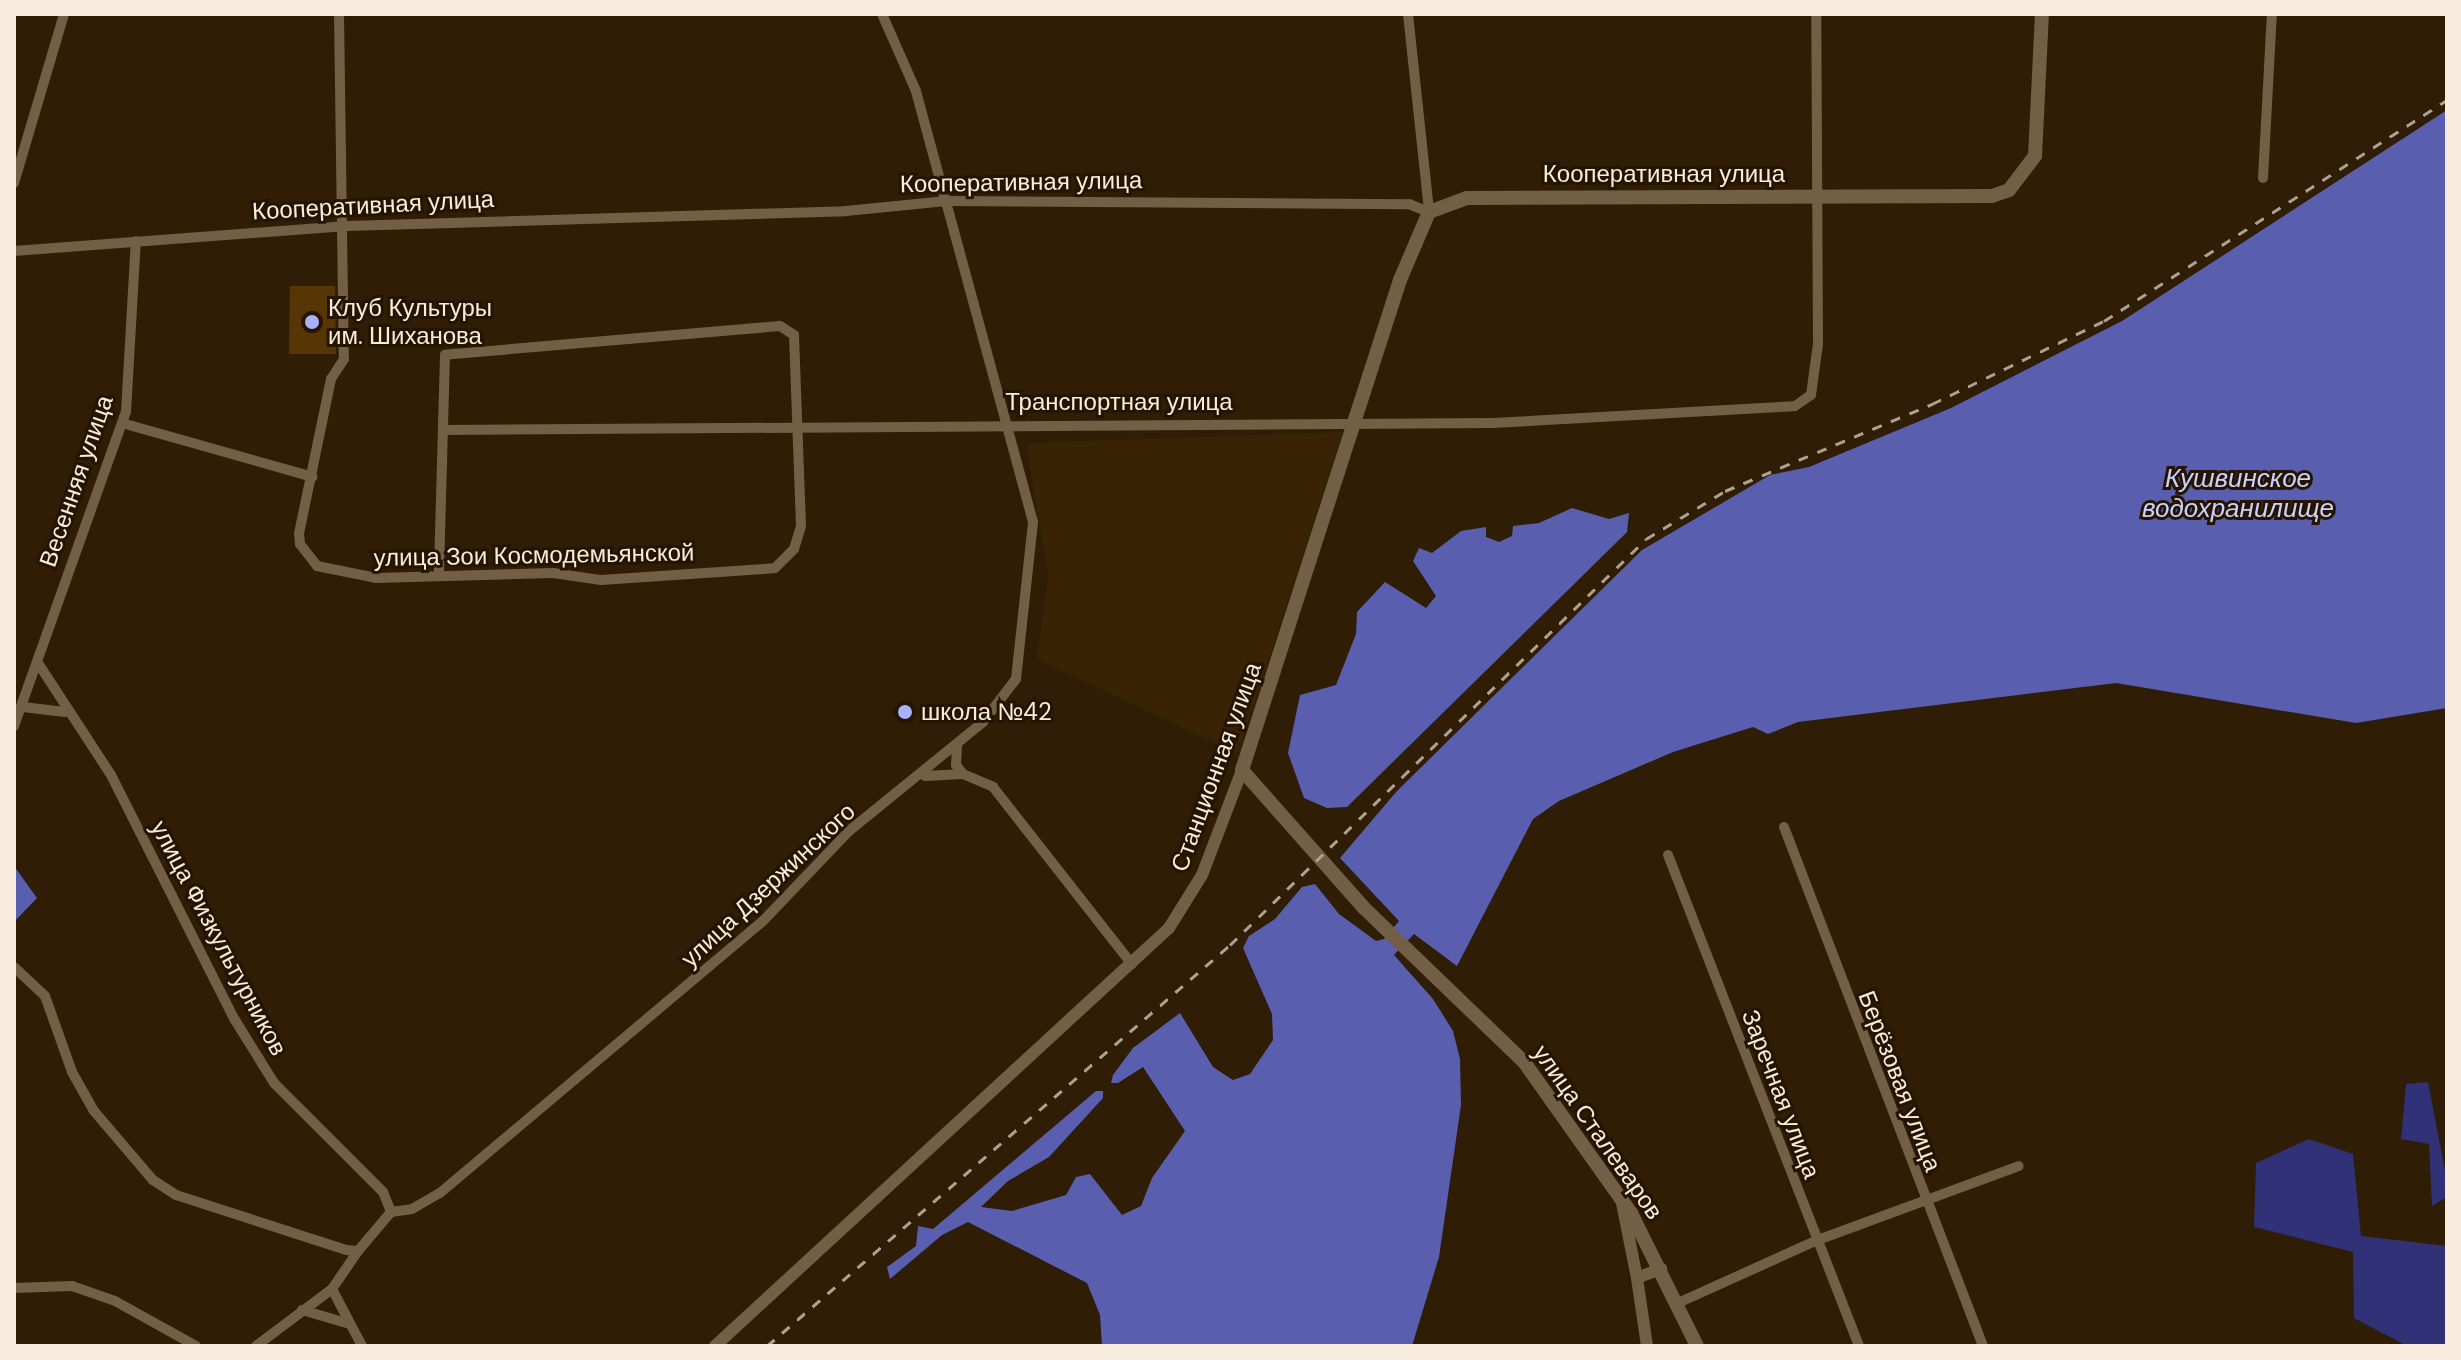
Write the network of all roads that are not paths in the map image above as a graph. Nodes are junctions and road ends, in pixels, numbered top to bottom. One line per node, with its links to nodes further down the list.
1 (64, 14): 9 (street)
2 (339, 14): 13 (street)
3 (882, 14): 11 (street, улица Дзержинского)
4 (1408, 14): 12 (street)
5 (1816, 14): 10 (street)
6 (2042, 14): 10 (main road, Кооперативная улица)
7 (2272, 14): 8 (street)
8 (2263, 178)
9 (14, 183)
10 (1815, 195): 12 (main road, Кооперативная улица); 18 (street, Транспортная улица)
11 (947, 201): 12 (street, Кооперативная улица); 13 (street, Кооперативная улица); 17 (street, улица Дзержинского)
12 (1429, 212): 18 (main road, Станционная улица)
13 (347, 226): 14 (street, Кооперативная улица); 21 (street)
14 (136, 241): 15 (street, Кооперативная улица); 16 (street, Весенняя улица)
15 (14, 251)
16 (122, 423): 21 (street); 23 (street, Весенняя улица)
17 (1009, 423): 18 (street, Транспортная улица); 19 (street, Транспортная улица); 27 (street, улица Дзержинского)
18 (1354, 423): 28 (main road, Станционная улица)
19 (796, 425): 20 (street, Транспортная улица); 20 (street, улица Зои Космодемьянской); 22 (street, улица Зои Космодемьянской)
20 (443, 430): 22 (street)
21 (313, 477): 22 (street, улица Зои Космодемьянской)
22 (439, 575)
23 (38, 663): 24 (street, Весенняя улица); 25 (street, улица Физкультурников)
24 (23, 707): 25 (street); 26 (street, Весенняя улица)
25 (65, 712): 38 (street, улица Физкультурников)
26 (14, 726)
27 (957, 746): 29 (street); 30 (street, улица Дзержинского)
28 (1242, 770): 33 (street, Станционная улица); 36 (main road, улица Сталеваров)
29 (963, 774): 30 (street); 33 (street)
30 (922, 777): 38 (street, улица Дзержинского)
31 (1784, 827): 37 (street, Берёзовая улица)
32 (1668, 855): 39 (street, Заречная улица)
33 (1132, 964): 53 (street, Станционная улица)
34 (14, 967): 40 (street)
35 (2019, 1166): 37 (street)
36 (1620, 1196): 43 (main road, улица Сталеваров); 44 (street)
37 (1922, 1198): 39 (street); 57 (street, Берёзовая улица)
38 (391, 1212): 41 (street)
39 (1815, 1241): 47 (street); 56 (street, Заречная улица)
40 (346, 1250): 41 (street); 42 (street)
41 (358, 1251): 42 (street)
42 (349, 1265): 46 (street)
43 (1661, 1269): 44 (street); 47 (main road, улица Сталеваров)
44 (1637, 1278): 54 (street)
45 (14, 1288): 50 (street)
46 (332, 1289): 48 (street); 49 (street)
47 (1678, 1303): 55 (main road, улица Сталеваров)
48 (302, 1310): 49 (street); 51 (street)
49 (350, 1324): 52 (street)
50 (196, 1346)
51 (256, 1346)
52 (362, 1346)
53 (715, 1346)
54 (1647, 1346)
55 (1697, 1346)
56 (1859, 1346)
57 (1983, 1346)

